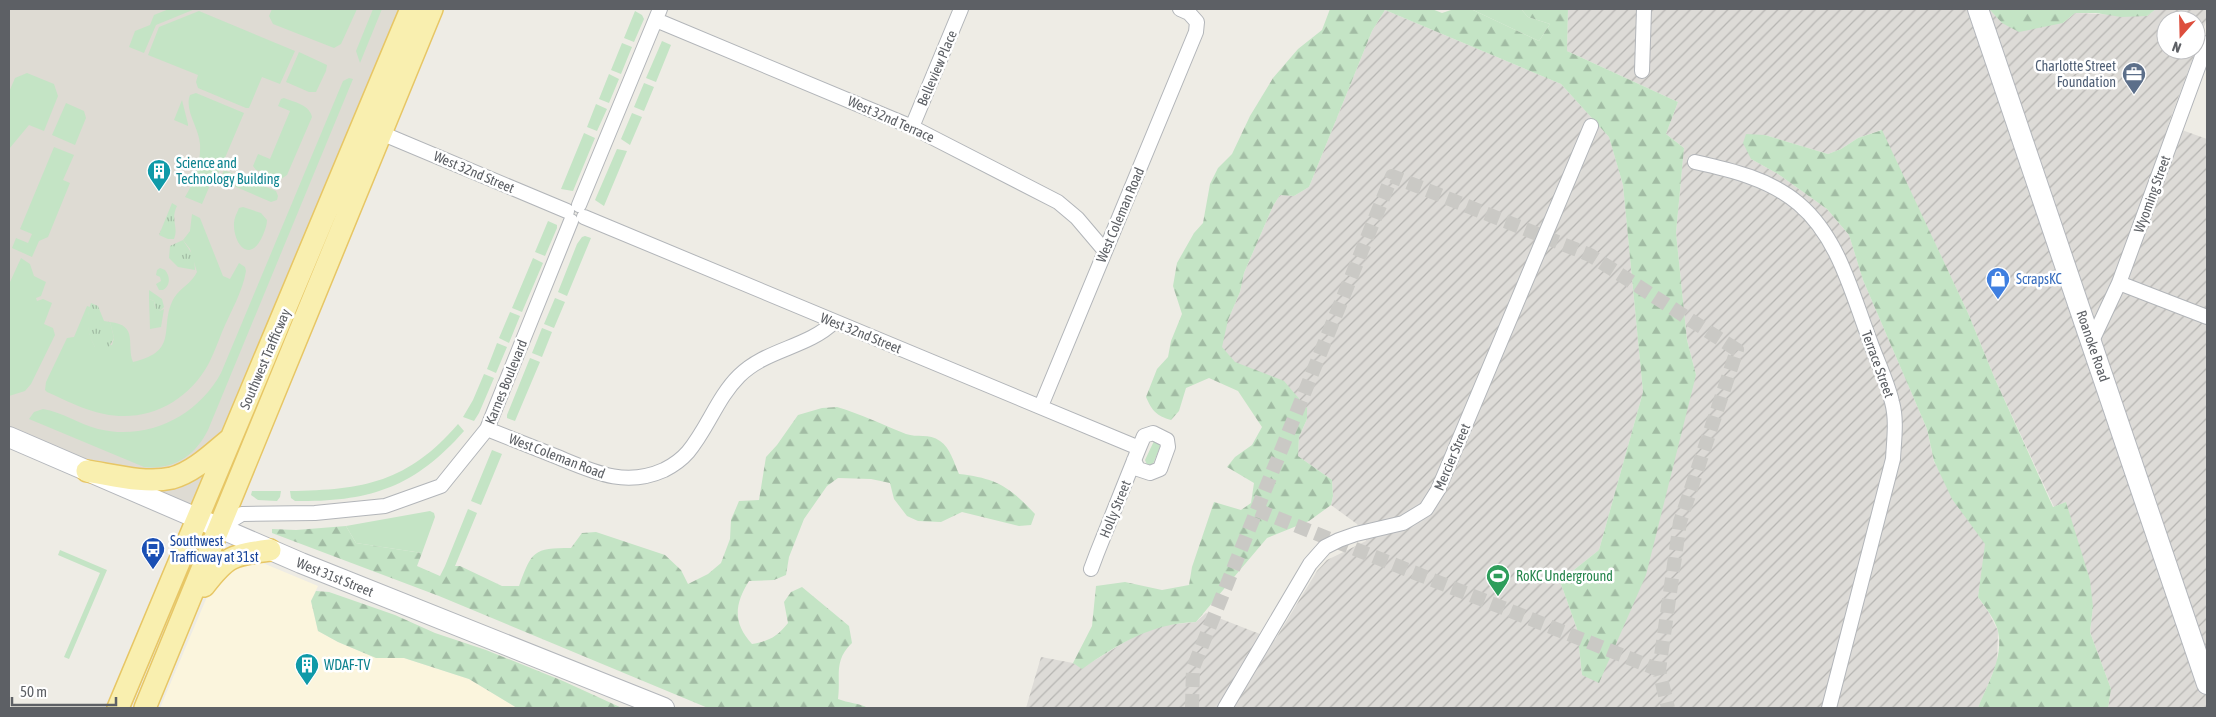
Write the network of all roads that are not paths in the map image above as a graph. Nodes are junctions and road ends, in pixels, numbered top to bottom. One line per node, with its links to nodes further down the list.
1 (411, 9): 23 (main road, Southwest Trafficway)
2 (432, 9): 12 (main road, Southwest Trafficway)
3 (961, 9): 11 (street, Belleview Place)
4 (1180, 9): 15 (street, West Coleman Road)
5 (1644, 9): 9 (street)
6 (1978, 9): 19 (street, Roanoke Road)
7 (658, 14): 11 (street, West 32nd Terrace); 14 (street, Karnes Boulevard)
8 (2207, 43): 16 (street, Wyoming Street)
9 (1642, 71)
10 (1591, 126): 35 (street, Mercier Street)
11 (912, 127): 15 (street, West 32nd Terrace)
12 (381, 133): 14 (street, West 32nd Street); 26 (main road, Southwest Trafficway)
13 (1695, 162): 36 (street, Terrace Street)
14 (575, 213): 18 (street, West 32nd Street); 21 (street, Karnes Boulevard)
15 (1105, 251): 20 (street, West Coleman Road)
16 (2119, 283): 17 (street); 19 (street, Wyoming Street)
17 (2207, 317)
18 (834, 322): 20 (street, West 32nd Street); 21 (street, West Coleman Road)
19 (2092, 343): 31 (street, Roanoke Road)
20 (1041, 406): 24 (street, West 32nd Street)
21 (487, 429): 26 (street, Karnes Boulevard)
22 (9, 437): 25 (street)
23 (232, 437): 25 (main road); 27 (main road, Southwest Trafficway)
24 (1137, 454): 29 (street, Holly Street)
25 (87, 471): 27 (street)
26 (219, 528): 27 (main road); 28 (street, West 31st Street); 30 (main road, Southwest Trafficway)
27 (194, 529): 32 (main road, Southwest Trafficway)
28 (270, 550): 30 (main road); 34 (street, West 31st Street)
29 (1091, 569)
30 (186, 610): 33 (main road, Southwest Trafficway)
31 (2207, 684)
32 (118, 708)
33 (145, 708)
34 (664, 708)
35 (1225, 708)
36 (1829, 708)

